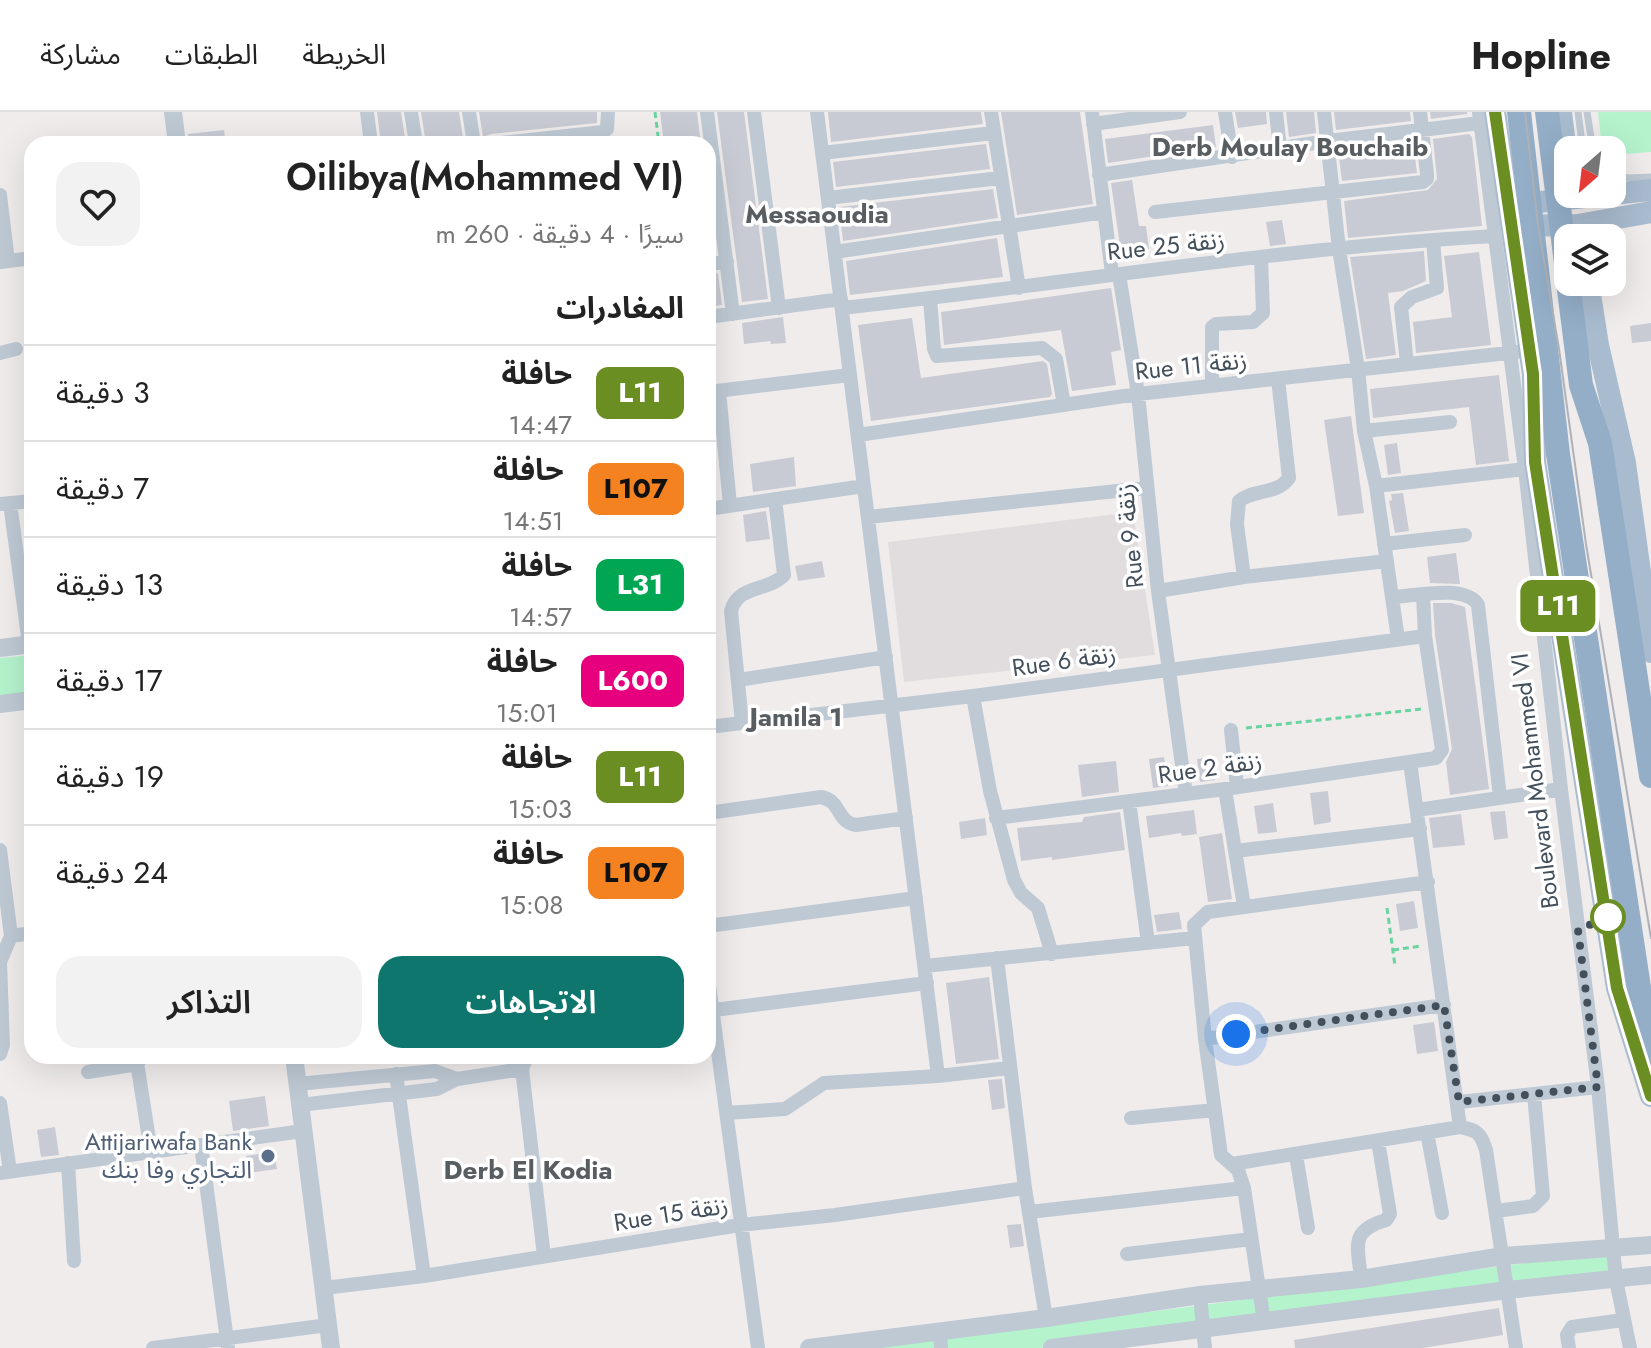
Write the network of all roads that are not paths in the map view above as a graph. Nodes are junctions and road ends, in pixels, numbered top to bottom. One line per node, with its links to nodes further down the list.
1 (173, 112): 24 (street)
2 (367, 112): 25 (street)
3 (411, 112): 26 (street)
4 (469, 112): 27 (street)
5 (608, 112): 28 (street)
6 (707, 112): 29 (street)
7 (754, 112): 72 (street)
8 (817, 112): 35 (street)
9 (991, 112): 23 (street)
10 (1180, 112): 21 (street)
11 (1225, 112): 36 (street)
12 (1276, 112): 34 (street)
13 (1324, 112): 33 (street)
14 (1420, 112): 22 (street)
15 (1519, 112): 159 (highway)
16 (1547, 112): 53 (highway)
17 (1561, 112): 30 (main road)
18 (1578, 112): 31 (lane)
19 (1587, 112): 32 (lane)
20 (1485, 116): 22 (street); 52 (main road, Boulevard Mohammed VI); 52 (street, Boulevard Mohammed VI)
21 (1092, 118): 37 (street, Rue 9 زنقة)
22 (1422, 130): 33 (street); 44 (street)
23 (993, 133): 35 (street); 40 (street)
24 (176, 136)
25 (370, 136)
26 (415, 136)
27 (473, 136)
28 (566, 136)
29 (709, 136)
30 (1564, 136)
31 (1581, 136)
32 (1591, 136)
33 (1328, 141): 34 (street); 44 (street)
34 (1280, 149): 36 (street)
35 (822, 153): 47 (street)
36 (1232, 157): 37 (street)
37 (1099, 175): 49 (street, Rue 9 زنقة)
38 (1626, 177): 39 (lane)
39 (1651, 177)
40 (1000, 178): 47 (street); 56 (street)
41 (1651, 183): 42 (lane)
42 (1626, 185)
43 (1651, 190): 45 (main road)
44 (1334, 192): 50 (street); 59 (street)
45 (1626, 192)
46 (0, 195): 63 (street)
47 (828, 198): 60 (street)
48 (1554, 203): 52 (main road)
49 (1104, 212): 56 (street); 66 (street, Rue 9 زنقة)
50 (1155, 212)
51 (1651, 212): 54 (main road)
52 (1504, 223): 57 (main road); 58 (street, Rue 25 زنقة); 76 (main road, Boulevard Mohammed VI)
53 (1561, 224)
54 (1608, 224)
55 (716, 226): 64 (street)
56 (1010, 226): 60 (street); 67 (street)
57 (1554, 229)
58 (1433, 240): 59 (street, Rue 25 زنقة); 78 (street)
59 (1339, 249): 61 (street, Rue 25 زنقة); 79 (street)
60 (835, 252): 71 (street)
61 (1261, 258): 66 (street, Rue 25 زنقة); 82 (street)
62 (24, 259): 63 (street)
63 (4, 261)
64 (727, 262): 65 (street); 73 (street)
65 (716, 263)
66 (1116, 274): 67 (street, Rue 25 زنقة); 84 (street, Rue 9 زنقة)
67 (1019, 288): 70 (street, Rue 25 زنقة)
68 (1570, 296): 123 (highway)
69 (1590, 296): 111 (main road)
70 (930, 299): 71 (street, Rue 25 زنقة); 85 (street)
71 (841, 303): 72 (street, Rue 25 زنقة); 80 (street)
72 (779, 308): 73 (street, Rue 25 زنقة)
73 (733, 314): 74 (street, Rue 25 زنقة)
74 (716, 316)
75 (16, 349): 77 (street)
76 (1520, 352): 78 (street, Rue 11 زنقة); 90 (street, Boulevard Mohammed VI); 171 (main road, Boulevard Mohammed VI)
77 (0, 353)
78 (1407, 364): 79 (street, Rue 11 زنقة)
79 (1358, 369): 81 (street, Rue 11 زنقة); 88 (street)
80 (850, 375): 83 (street); 89 (street)
81 (1278, 379): 82 (street, Rue 11 زنقة); 102 (street)
82 (1212, 385): 84 (street, Rue 11 زنقة)
83 (716, 392)
84 (1138, 394): 85 (street, Rue 11 زنقة); 93 (street, Rue 9 زنقة)
85 (1064, 405): 89 (street, Rue 11 زنقة)
86 (716, 406): 96 (street)
87 (1450, 422): 88 (street)
88 (1364, 431): 92 (street)
89 (858, 435): 91 (street)
90 (1525, 469): 92 (street); 125 (street, Boulevard Mohammed VI)
91 (864, 486): 94 (street); 98 (street)
92 (1376, 486): 100 (street)
93 (1146, 488): 98 (street); 103 (street, Rue 9 زنقة)
94 (775, 499): 96 (street); 114 (street)
95 (5, 503): 106 (street)
96 (730, 505): 97 (street)
97 (716, 508)
98 (868, 517): 112 (street)
99 (1465, 535): 100 (street)
100 (1384, 544): 101 (street)
101 (1387, 561): 102 (street); 105 (street)
102 (1244, 577): 103 (street)
103 (1158, 591): 113 (street, Rue 9 زنقة)
104 (1423, 595): 105 (street); 107 (street); 127 (street)
105 (1393, 597): 108 (street)
106 (24, 610)
107 (1425, 636): 108 (street, Rue 6 زنقة); 122 (street, Rue 2 زنقة)
108 (1398, 639): 113 (street, Rue 6 زنقة)
109 (24, 645): 110 (street)
110 (0, 648)
111 (1651, 652)
112 (886, 657): 114 (street); 118 (street)
113 (1168, 669): 115 (street, Rue 6 زنقة); 126 (street, Rue 9 زنقة)
114 (738, 680): 119 (street)
115 (973, 696): 118 (street, Rue 6 زنقة); 132 (street)
116 (24, 701): 117 (street)
117 (0, 704)
118 (892, 705): 119 (street, Rue 6 زنقة); 131 (street)
119 (742, 723): 120 (street, Rue 6 زنقة)
120 (716, 726)
121 (1231, 730): 124 (street)
122 (1410, 762): 124 (street, Rue 2 زنقة); 129 (street)
123 (1651, 776)
124 (1231, 788): 126 (street, Rue 2 زنقة); 135 (street)
125 (1561, 789): 127 (street); 167 (street, Boulevard Mohammed VI)
126 (1186, 794): 128 (street, Rue 2 زنقة)
127 (1500, 797): 129 (street)
128 (1129, 801): 132 (street, Rue 2 زنقة); 143 (street)
129 (1417, 810): 133 (street)
130 (716, 812): 131 (street)
131 (906, 818): 137 (street)
132 (996, 818): 144 (street)
133 (1420, 829): 135 (street); 136 (street)
134 (0, 850): 141 (street)
135 (1235, 851): 138 (street)
136 (1428, 882): 138 (street); 148 (street)
137 (916, 898): 139 (street); 146 (street)
138 (1244, 906): 142 (street)
139 (716, 925)
140 (24, 934): 141 (street)
141 (11, 936): 152 (street)
142 (1194, 938): 143 (street); 151 (street)
143 (1148, 943): 144 (street)
144 (1052, 954): 145 (street)
145 (997, 958): 146 (street); 160 (street)
146 (925, 966): 147 (street)
147 (927, 983): 149 (street); 164 (street)
148 (1444, 1005): 151 (street); 172 (street)
149 (716, 1010)
150 (716, 1027): 176 (street)
151 (1205, 1039): 175 (street)
152 (0, 1054)
153 (121, 1064): 161 (street)
154 (138, 1064): 183 (street)
155 (295, 1064): 166 (street)
156 (424, 1064): 162 (street)
157 (516, 1064): 165 (street)
158 (524, 1064): 199 (street)
159 (1651, 1066)
160 (1009, 1068): 164 (street); 188 (street)
161 (88, 1072)
162 (425, 1072): 163 (street); 165 (street); 168 (street)
163 (396, 1074): 166 (street); 169 (street)
164 (938, 1076): 176 (street)
165 (457, 1079): 168 (street)
166 (297, 1084): 174 (street)
167 (1598, 1087): 170 (street); 197 (street, Boulevard Mohammed VI)
168 (427, 1090): 169 (street)
169 (399, 1093): 174 (street); 203 (street)
170 (1534, 1094): 172 (street); 190 (street)
171 (1651, 1096)
172 (1459, 1102): 178 (street)
173 (0, 1103): 187 (street)
174 (300, 1105): 179 (street)
175 (1215, 1110): 177 (street); 186 (street)
176 (726, 1113): 193 (street)
177 (1131, 1118)
178 (1460, 1127): 180 (street); 190 (street)
179 (303, 1131): 182 (street); 206 (street)
180 (1427, 1132): 181 (street); 192 (street)
181 (1378, 1141): 184 (street); 204 (street)
182 (201, 1145): 183 (street); 217 (street)
183 (151, 1152): 185 (street)
184 (1296, 1155): 186 (street); 194 (street)
185 (68, 1163): 187 (street); 201 (street)
186 (1232, 1164): 189 (street)
187 (5, 1172)
188 (1025, 1188): 191 (street); 193 (street, Rue 15 زنقة)
189 (1244, 1188): 191 (street); 195 (street)
190 (1496, 1211): 200 (street)
191 (1029, 1212): 210 (street)
192 (1442, 1213)
193 (740, 1225): 199 (street, Rue 15 زنقة); 220 (street)
194 (1308, 1228)
195 (1251, 1239): 198 (street); 207 (street)
196 (1644, 1246): 197 (street)
197 (1613, 1248): 200 (street); 205 (street, Boulevard Mohammed VI)
198 (1127, 1254)
199 (544, 1256): 203 (street, Rue 15 زنقة)
200 (1503, 1256): 204 (street); 208 (street)
201 (74, 1261)
202 (1648, 1275): 205 (street)
203 (424, 1276): 206 (street, Rue 15 زنقة)
204 (1361, 1279): 207 (street)
205 (1616, 1280): 208 (street); 211 (street, Boulevard Mohammed VI)
206 (324, 1288): 213 (street)
207 (1258, 1288): 209 (street); 212 (street)
208 (1508, 1290): 212 (street); 223 (street)
209 (1200, 1295): 210 (street); 214 (street)
210 (1046, 1318): 215 (street)
211 (1623, 1320): 224 (street); 225 (street, Boulevard Mohammed VI)
212 (1264, 1322): 214 (street)
213 (328, 1325): 217 (street); 219 (street)
214 (1204, 1339): 216 (street)
215 (941, 1340): 221 (street)
216 (1149, 1342): 222 (street)
217 (227, 1343): 218 (street)
218 (153, 1348)
219 (331, 1348)
220 (758, 1348)
221 (809, 1348)
222 (1052, 1348)
223 (1516, 1348)
224 (1569, 1348)
225 (1630, 1348)

